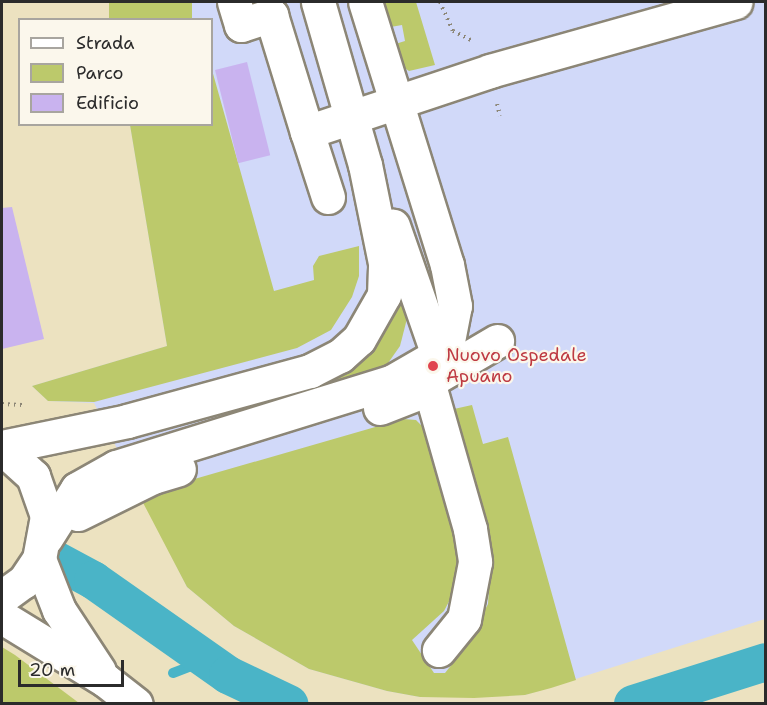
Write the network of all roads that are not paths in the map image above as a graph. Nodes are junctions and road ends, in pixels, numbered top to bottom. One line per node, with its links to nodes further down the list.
1 (234, 2): 7 (street)
2 (318, 2): 6 (street)
3 (365, 2): 5 (street)
4 (735, 2): 5 (street)
5 (396, 103): 6 (street); 10 (street)
6 (351, 118): 7 (street); 8 (street)
7 (307, 132): 9 (street)
8 (365, 165): 11 (street); 12 (street)
9 (328, 198)
10 (455, 306): 11 (street); 11 (street)
11 (434, 372): 13 (street); 16 (street)
12 (2, 448): 13 (street)
13 (42, 549): 14 (street); 17 (street)
14 (2, 597)
15 (2, 617): 17 (street)
16 (439, 650)
17 (105, 680): 18 (street)
18 (136, 704)

